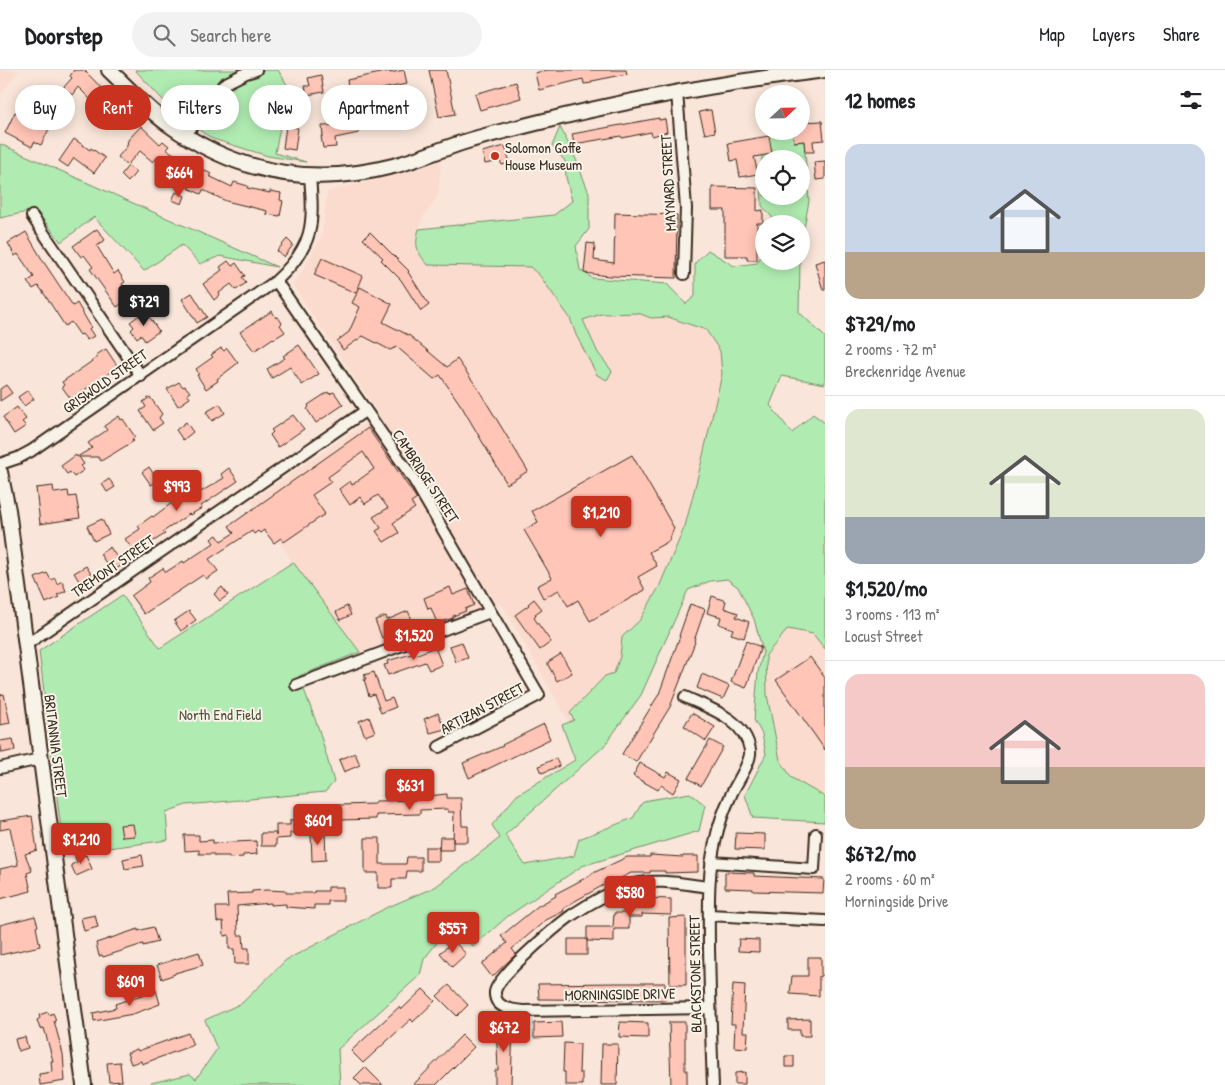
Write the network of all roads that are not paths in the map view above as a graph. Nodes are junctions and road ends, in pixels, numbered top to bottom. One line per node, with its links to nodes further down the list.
1 (109, 70): 5 (main road)
2 (256, 70): 5 (street)
3 (825, 70): 4 (main road)
4 (678, 92): 6 (main road); 8 (street, MAYNARD STREET)
5 (185, 136): 6 (main road)
6 (310, 176): 9 (street, GRISWOLD STREET)
7 (32, 216): 10 (street)
8 (684, 274)
9 (276, 281): 10 (street, GRISWOLD STREET); 11 (street, CAMBRIDGE STREET)
10 (141, 376): 12 (street, GRISWOLD STREET)
11 (365, 411): 14 (street, CAMBRIDGE STREET); 15 (street, TREMONT STREET)
12 (0, 464)
13 (0, 472): 15 (main road, BRITANNIA STREET)
14 (490, 612): 16 (street); 17 (street, CAMBRIDGE STREET)
15 (27, 644): 20 (main road, BRITANNIA STREET)
16 (296, 685)
17 (539, 695): 19 (street, ARTIZAN STREET)
18 (685, 697): 23 (street, BLACKSTONE STREET)
19 (440, 747)
20 (40, 759): 21 (street); 28 (main road, BRITANNIA STREET)
21 (0, 768)
22 (816, 834): 23 (street)
23 (711, 862): 24 (street, BLACKSTONE STREET)
24 (709, 888): 25 (street, BLACKSTONE STREET); 27 (street, MORNINGSIDE DRIVE)
25 (709, 914): 26 (street); 27 (street, BLACKSTONE STREET)
26 (825, 921)
27 (710, 1008): 29 (street, BLACKSTONE STREET)
28 (84, 1085)
29 (713, 1085)

